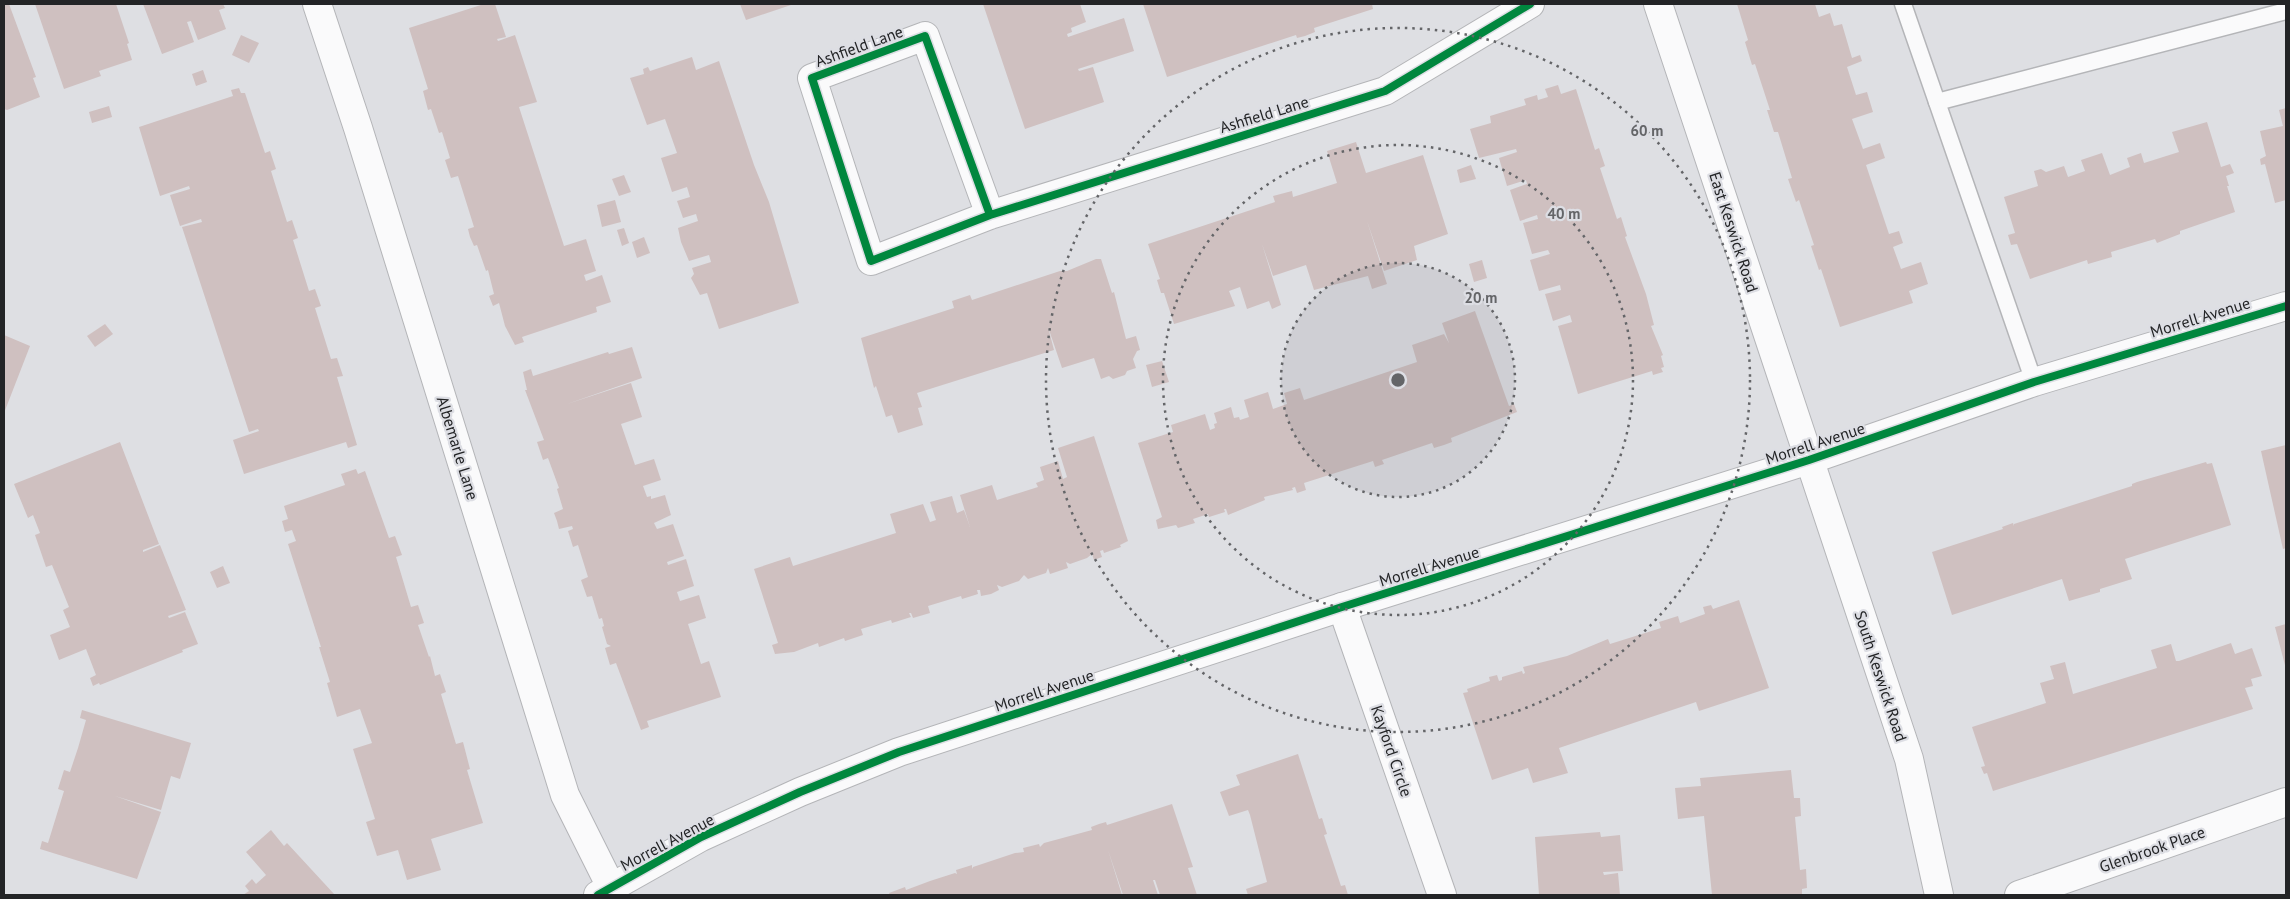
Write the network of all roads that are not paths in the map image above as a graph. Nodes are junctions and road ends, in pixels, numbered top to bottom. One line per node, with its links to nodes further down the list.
1 (317, 4): 13 (street, Albemarle Lane)
2 (1530, 4): 7 (street, Ashfield Lane)
3 (1658, 4): 10 (street, East Keswick Road)
4 (1903, 4): 6 (lane)
5 (2286, 11): 6 (lane)
6 (1937, 102): 9 (lane)
7 (990, 215): 7 (street, Ashfield Lane)
8 (2286, 306): 9 (street, Morrell Avenue)
9 (2034, 382): 10 (street, Morrell Avenue)
10 (1809, 460): 11 (street, Morrell Avenue); 15 (street, South Keswick Road)
11 (1342, 607): 13 (street, Morrell Avenue); 14 (street, Kayford Circle)
12 (2286, 802): 16 (street, Glenbrook Place)
13 (605, 891)
14 (1442, 895)
15 (1939, 895)
16 (2019, 895)

